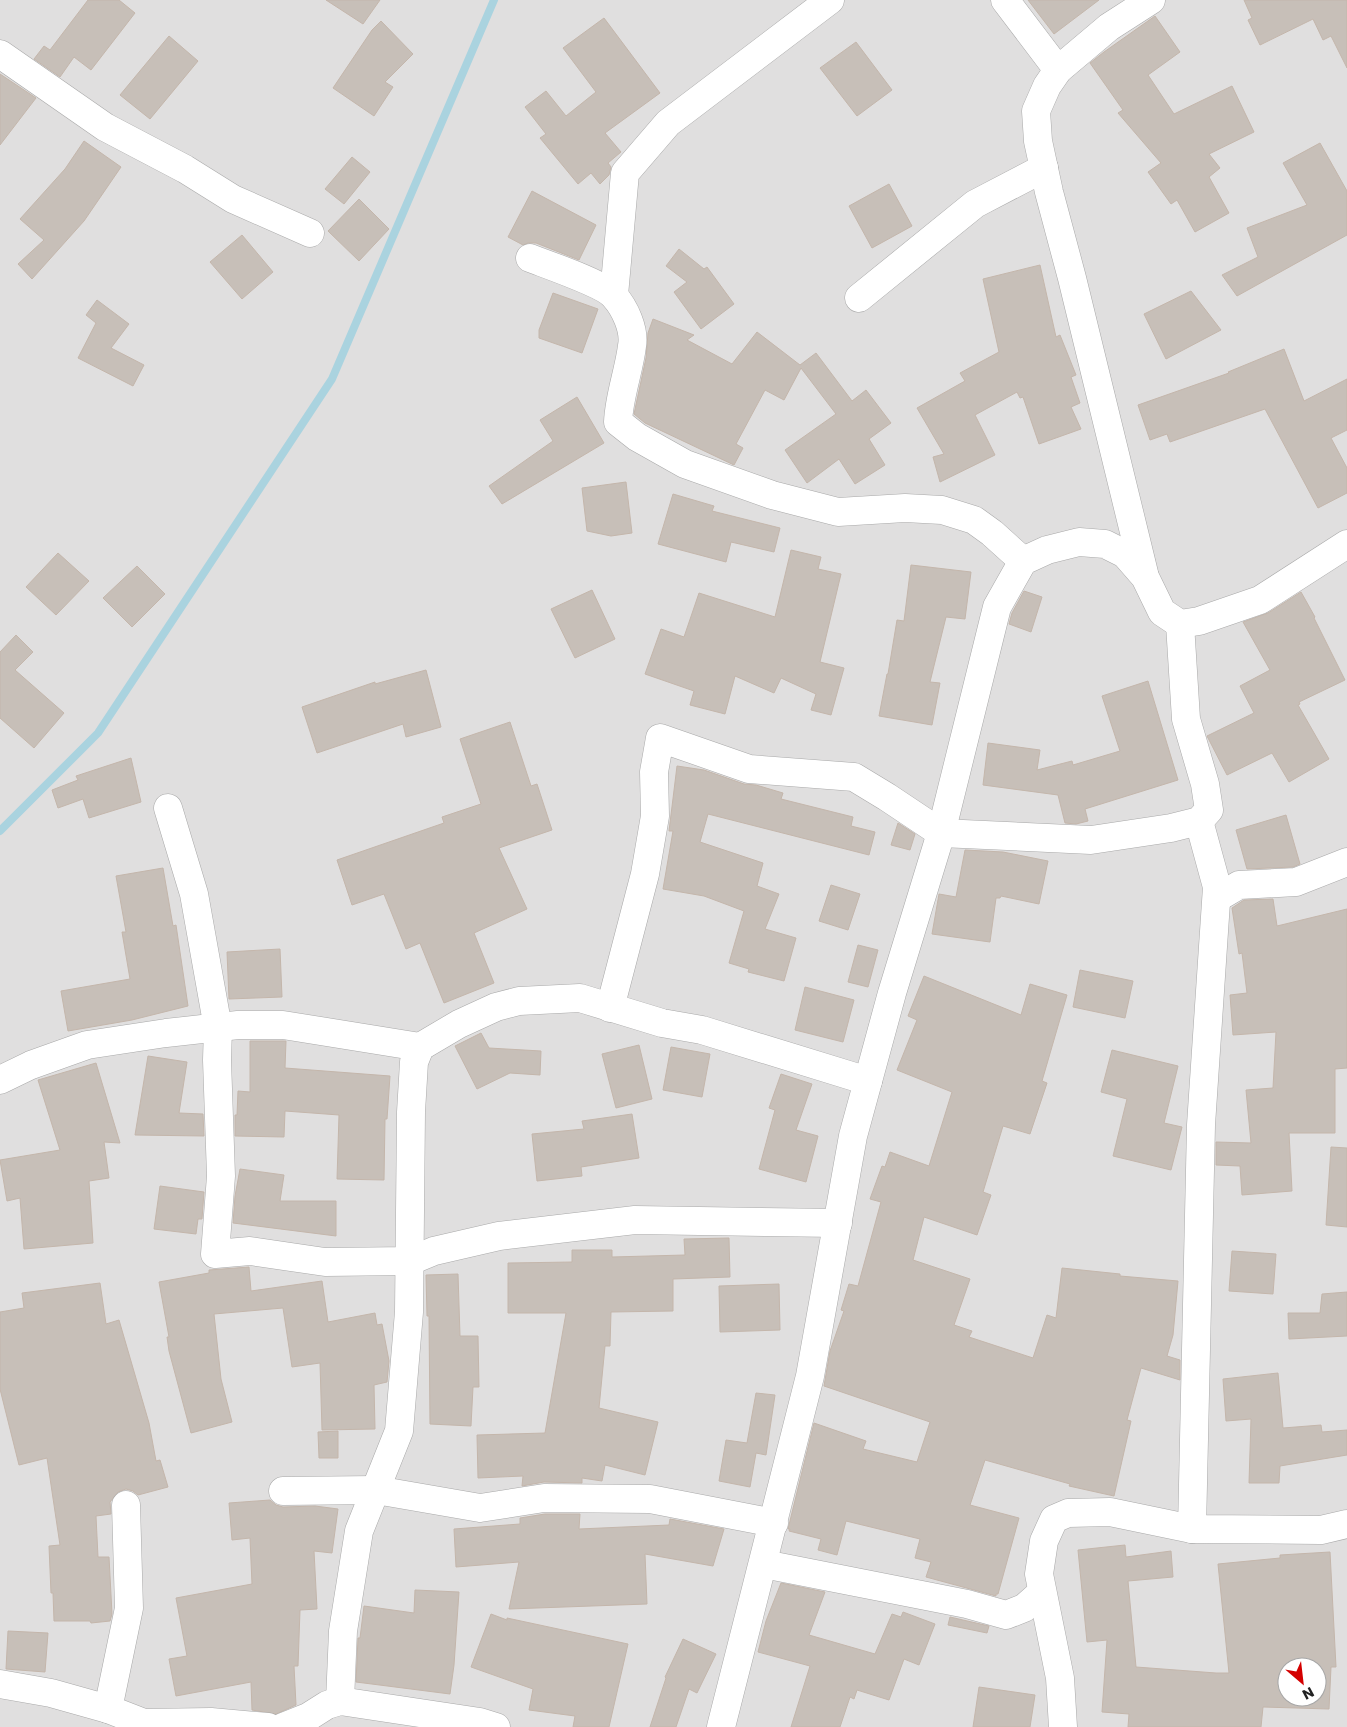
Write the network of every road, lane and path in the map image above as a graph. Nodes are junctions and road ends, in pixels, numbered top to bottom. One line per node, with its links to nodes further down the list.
1 (830, 0): 9 (street)
2 (1005, 0): 5 (street)
3 (1151, 0): 5 (street)
4 (0, 54): 7 (street)
5 (1058, 70): 6 (street)
6 (1044, 168): 10 (street); 11 (street)
7 (310, 233)
8 (530, 258): 9 (street)
9 (614, 295): 14 (street)
10 (859, 298)
11 (1126, 500): 12 (street); 15 (street)
12 (1100, 544): 14 (street); 15 (street)
13 (1347, 544): 16 (street)
14 (1023, 560): 19 (street)
15 (1145, 577): 16 (street)
16 (1180, 624): 18 (street)
17 (168, 808): 23 (street)
18 (1199, 821): 19 (street); 21 (street)
19 (941, 833): 22 (street); 26 (street)
20 (1347, 862): 21 (street)
21 (1217, 898): 34 (street)
22 (610, 1008): 24 (street); 26 (street)
23 (218, 1028): 24 (street); 25 (street); 28 (street)
24 (420, 1046): 28 (street)
25 (0, 1080)
26 (868, 1081): 27 (street)
27 (838, 1223): 28 (street); 32 (street)
28 (410, 1261): 29 (street)
29 (376, 1490): 30 (street); 32 (street); 38 (street)
30 (283, 1491)
31 (126, 1505): 39 (street)
32 (774, 1523): 35 (street)
33 (1347, 1524): 34 (street)
34 (1192, 1529): 36 (street)
35 (764, 1564): 36 (street); 43 (street)
36 (1038, 1606): 44 (street)
37 (0, 1684): 39 (street)
38 (340, 1701): 41 (street); 42 (street)
39 (108, 1709): 40 (street)
40 (268, 1727)
41 (283, 1727)
42 (496, 1727)
43 (721, 1727)
44 (1063, 1727)

